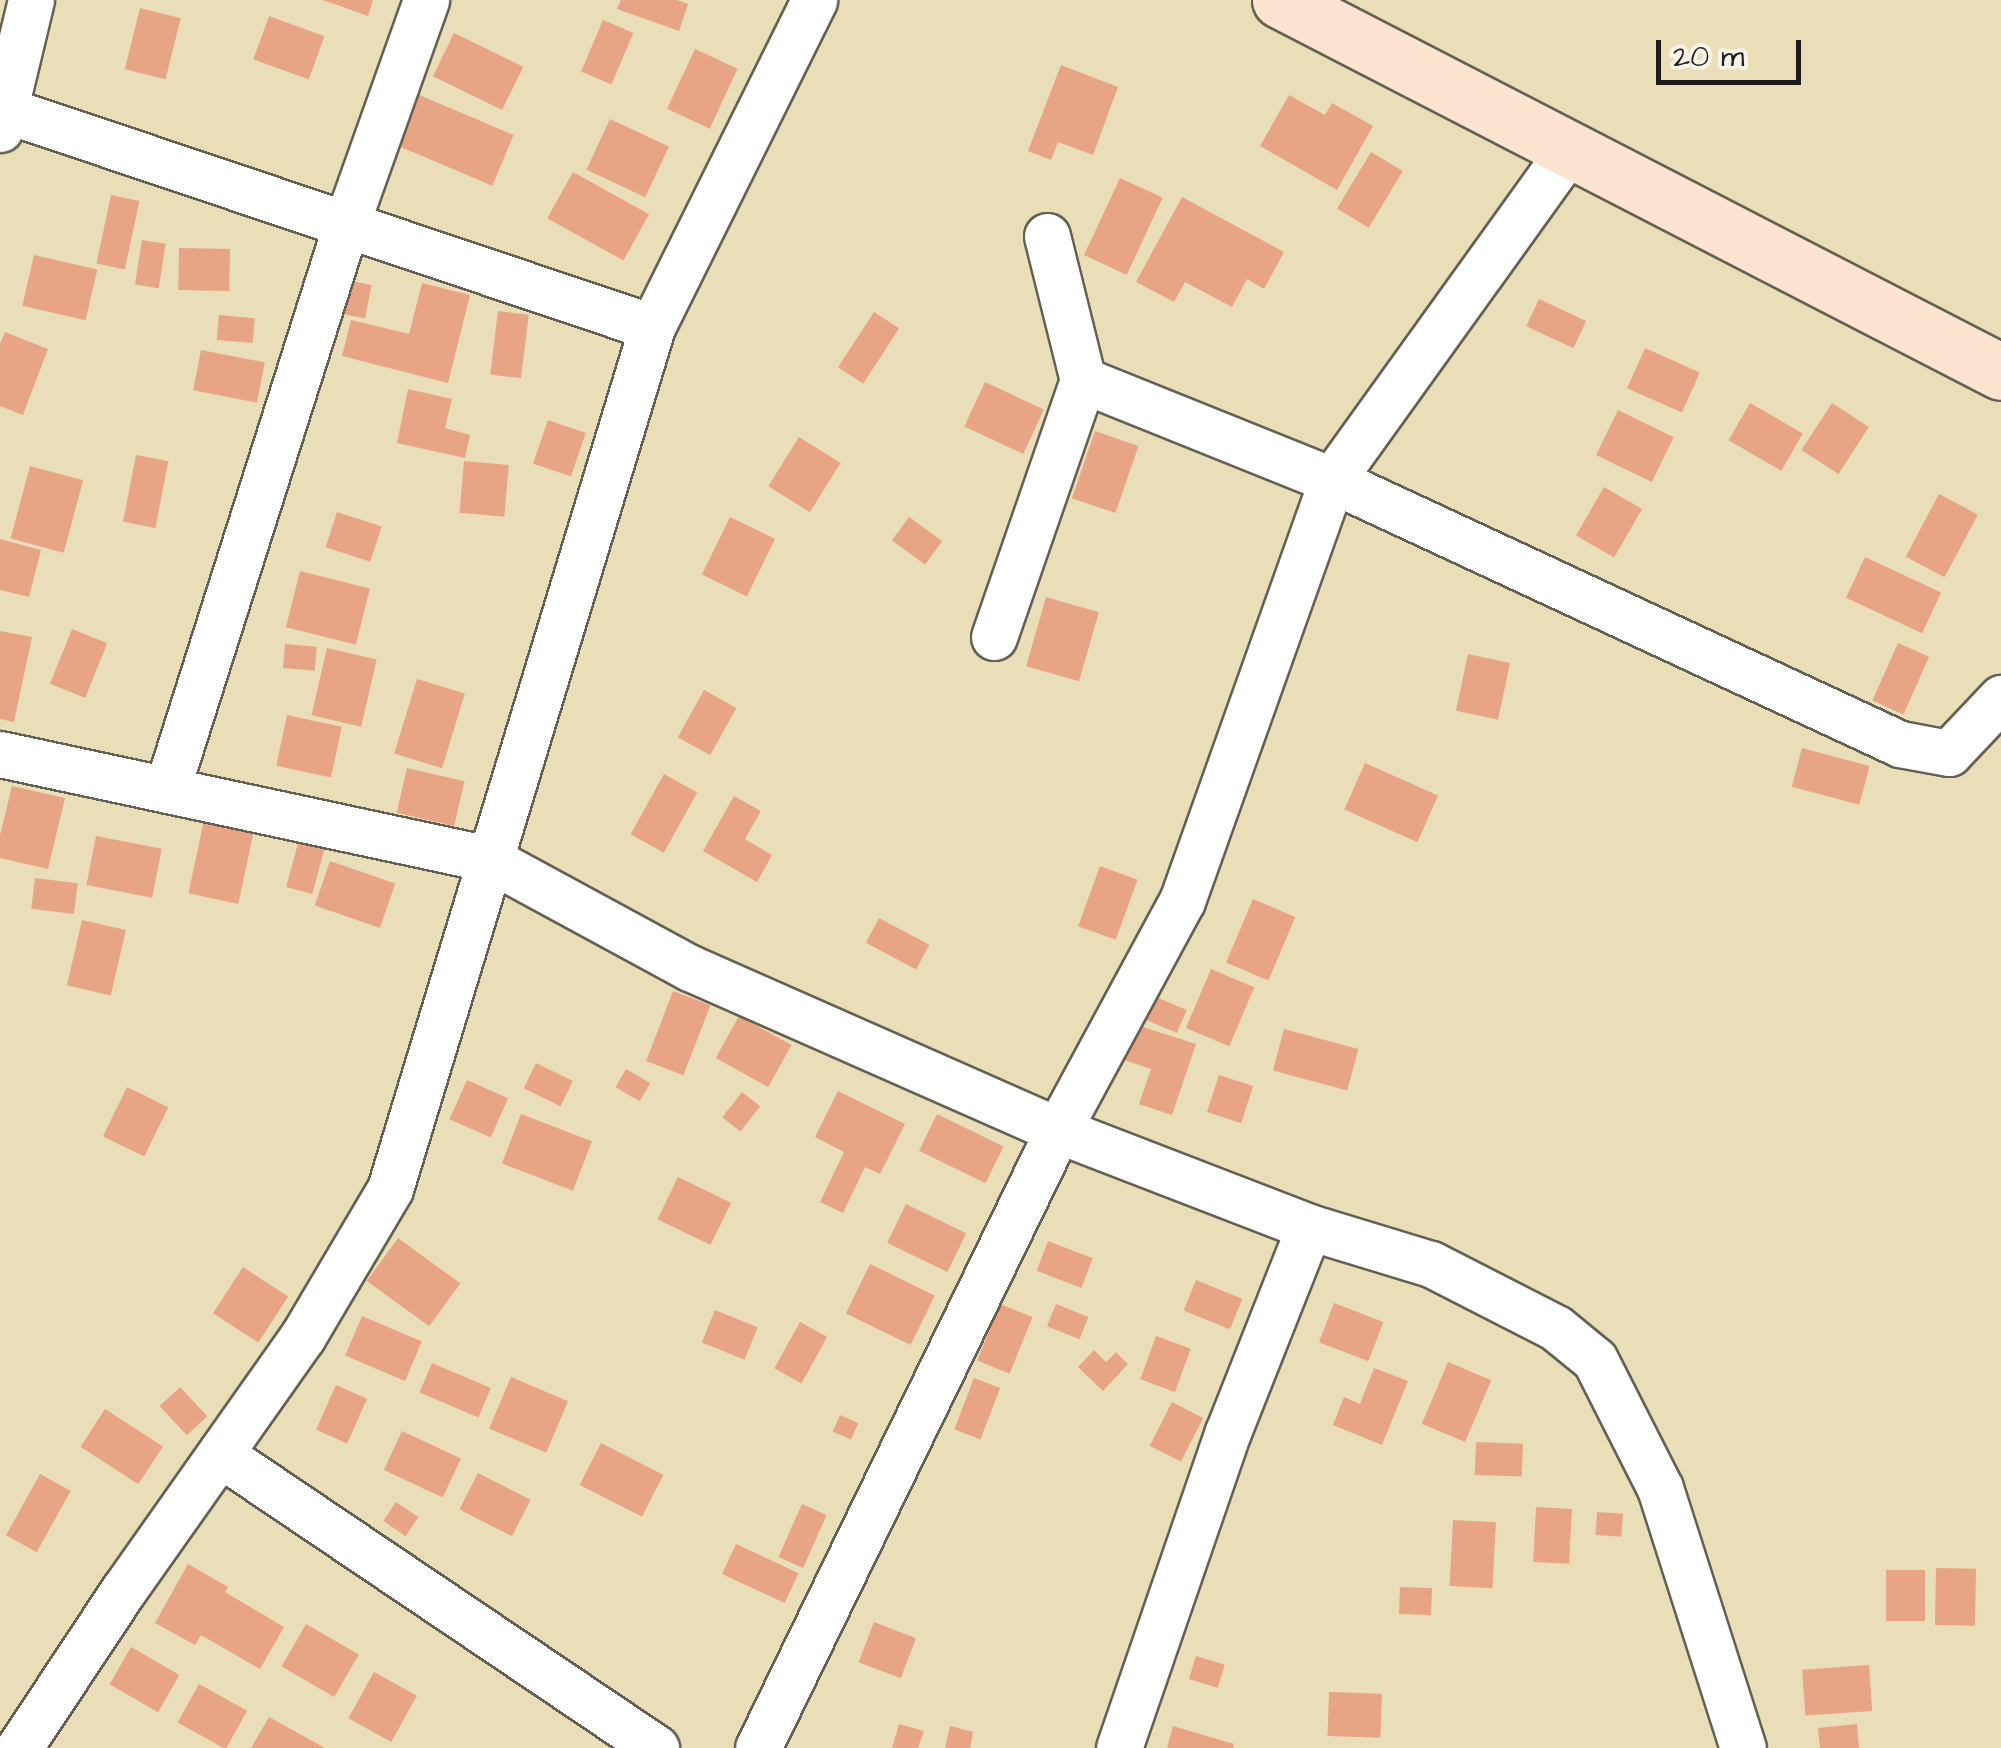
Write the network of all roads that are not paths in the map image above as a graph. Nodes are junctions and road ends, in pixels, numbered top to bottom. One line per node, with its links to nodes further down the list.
1 (31, 0): 5 (street)
2 (426, 0): 7 (street)
3 (814, 0): 9 (street)
4 (1280, 0): 6 (street)
5 (2, 115): 7 (street)
6 (1570, 150): 10 (street); 12 (street)
7 (346, 225): 9 (street); 16 (street)
8 (1047, 236): 11 (street)
9 (652, 327): 17 (street)
10 (2001, 372)
11 (1083, 380): 12 (street); 13 (street)
12 (1332, 480): 14 (street); 18 (street)
13 (994, 636)
14 (2001, 698)
15 (0, 754): 16 (street)
16 (168, 789): 17 (street)
17 (489, 859): 18 (street); 20 (street)
18 (1058, 1130): 19 (street); 23 (street)
19 (1309, 1227): 24 (street); 25 (street)
20 (220, 1454): 21 (street); 22 (street)
21 (19, 1748)
22 (656, 1748)
23 (758, 1748)
24 (1119, 1748)
25 (1742, 1748)

